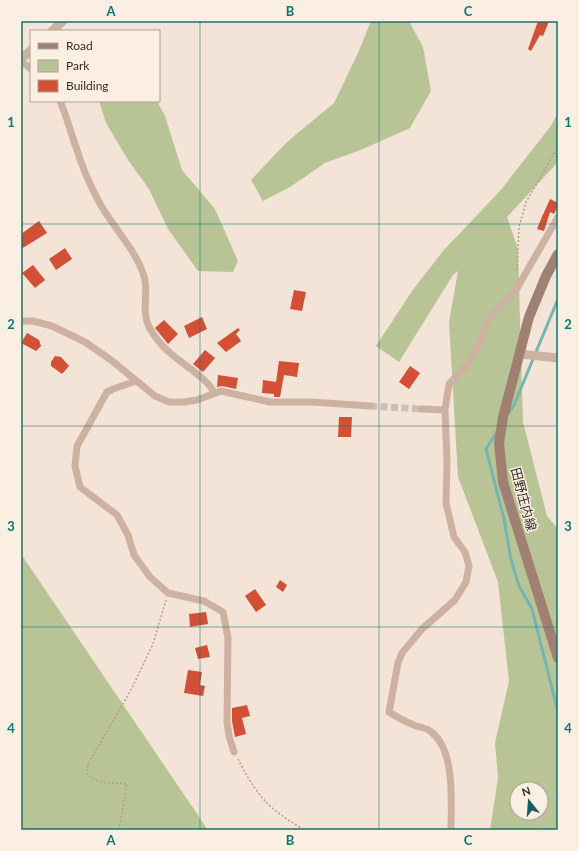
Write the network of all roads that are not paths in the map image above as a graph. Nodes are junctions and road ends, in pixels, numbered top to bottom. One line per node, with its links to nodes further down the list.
1 (63, 21): 2 (street)
2 (53, 30)
3 (30, 51): 4 (street)
4 (21, 60): 5 (street)
5 (30, 67)
6 (60, 102): 13 (street)
7 (558, 217): 16 (street)
8 (558, 254): 10 (main road, 田野庄内線)
9 (21, 321): 12 (street)
10 (520, 354): 11 (street); 17 (main road, 田野庄内線)
11 (558, 358)
12 (136, 380): 13 (street); 18 (street)
13 (214, 393): 14 (street)
14 (370, 406)
15 (421, 409): 16 (street)
16 (445, 410): 19 (street)
17 (558, 658)
18 (234, 752)
19 (451, 830)

